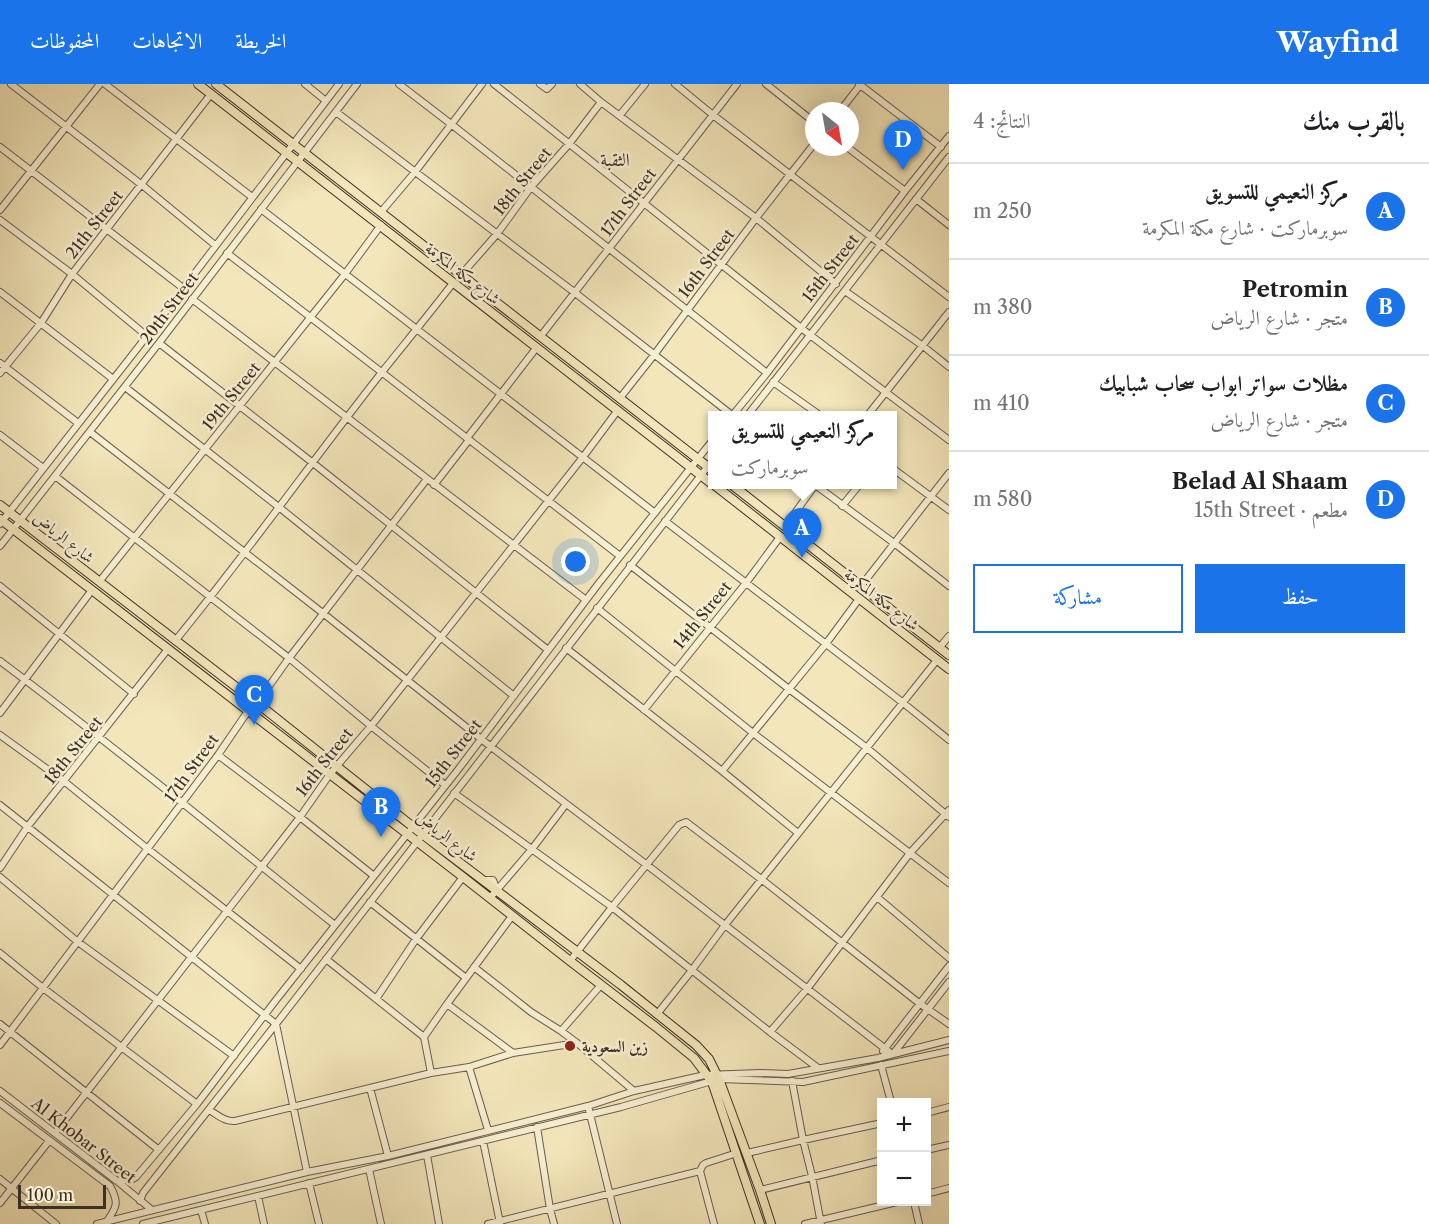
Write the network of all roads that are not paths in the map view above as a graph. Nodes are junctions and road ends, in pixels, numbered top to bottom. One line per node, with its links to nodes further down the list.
1 (11, 84): 29 (street)
2 (100, 84): 29 (street)
3 (105, 84): 31 (street)
4 (198, 84): 20 (main road, شارع مكة المكرمة)
5 (305, 84): 21 (street)
6 (339, 84): 21 (street, 20th Street)
7 (357, 84): 24 (street, 20th Street)
8 (399, 84): 28 (street)
9 (482, 84): 28 (street)
10 (494, 84): 33 (street)
11 (540, 84): 12 (street)
12 (552, 84)
13 (580, 84): 22 (street)
14 (645, 84): 27 (street)
15 (675, 84): 25 (street)
16 (737, 84): 25 (street, 17th Street)
17 (766, 84): 26 (street)
18 (860, 84): 23 (street); 35 (street)
19 (218, 85): 32 (main road, شارع مكة المكرمة)
20 (211, 94): 31 (street, 21th Street); 36 (main road, شارع مكة المكرمة)
21 (326, 101): 32 (street, 20th Street)
22 (601, 102): 27 (street); 33 (street, 18th Street)
23 (847, 102)
24 (336, 111): 37 (street, 20th Street); 44 (street)
25 (713, 115): 41 (street, 17th Street); 45 (street)
26 (805, 115)
27 (620, 116): 41 (street)
28 (451, 124): 44 (street); 47 (street)
29 (66, 127): 43 (street); 46 (street)
30 (949, 136): 35 (street, 15th Street)
31 (177, 139): 46 (street, 21th Street); 49 (street)
32 (292, 144): 36 (street, 20th Street); 37 (main road, شارع مكة المكرمة)
33 (569, 144): 47 (street, 18th Street); 51 (street)
34 (0, 147): 43 (street)
35 (941, 147): 48 (street, 15th Street)
36 (286, 152): 42 (main road, شارع مكة المكرمة); 49 (street, 20th Street)
37 (303, 153): 42 (street, 20th Street); 54 (main road, شارع مكة المكرمة)
38 (805, 155): 45 (street, 16th Street)
39 (859, 156): 48 (street)
40 (949, 157): 50 (street, 15th Street)
41 (678, 159): 51 (street, 17th Street); 55 (street)
42 (297, 161): 52 (street, 20th Street); 57 (main road, شارع مكة المكرمة)
43 (31, 171): 53 (street); 59 (street)
44 (415, 172): 54 (street); 60 (street)
45 (790, 174): 55 (street, 16th Street); 61 (street)
46 (142, 185): 59 (street, 21th Street); 62 (street)
47 (531, 187): 60 (street, 18th Street); 64 (street)
48 (905, 191): 61 (street, 15th Street)
49 (252, 197): 62 (street, 20th Street)
50 (916, 199): 58 (street); 63 (street, 15th Street)
51 (644, 204): 64 (street, 17th Street); 66 (street)
52 (261, 209): 65 (street, 20th Street); 68 (street)
53 (0, 210)
54 (381, 212): 69 (main road, شارع مكة المكرمة)
55 (756, 218): 66 (street, 16th Street); 71 (street)
56 (0, 220): 67 (street)
57 (381, 225): 68 (street, 19th Street); 70 (main road, شارع مكة المكرمة)
58 (949, 225)
59 (107, 230): 67 (street, 21th Street); 72 (street)
60 (497, 234): 69 (street, 18th Street); 75 (street)
61 (871, 237): 63 (street); 71 (street, 15th Street)
62 (216, 245): 72 (street, 20th Street)
63 (881, 245): 73 (street, 15th Street); 76 (street)
64 (609, 249): 75 (street, 17th Street); 78 (street)
65 (228, 253): 77 (street, 20th Street); 80 (street)
66 (722, 265): 78 (street, 16th Street); 82 (street)
67 (72, 274): 81 (street, 21th Street); 85 (street)
68 (345, 274): 80 (street, 19th Street); 83 (street)
69 (462, 275): 86 (main road, شارع مكة المكرمة)
70 (453, 283): 83 (street); 89 (main road, شارع مكة المكرمة)
71 (836, 284): 82 (street, 15th Street)
72 (183, 288): 85 (street, 20th Street)
73 (845, 291): 84 (street, 15th Street); 88 (street)
74 (0, 292): 81 (street)
75 (574, 292): 86 (street, 17th Street); 90 (street)
76 (949, 297)
77 (192, 299): 87 (street, 20th Street); 91 (street)
78 (688, 310): 90 (street, 16th Street); 96 (street)
79 (949, 312): 88 (street)
80 (311, 317): 91 (street, 19th Street); 94 (street)
81 (40, 323): 92 (street, 21th Street); 97 (street)
82 (801, 328): 84 (street); 96 (street, 15th Street)
83 (418, 329): 94 (street); 101 (street)
84 (810, 335): 98 (street, 15th Street); 100 (street)
85 (147, 336): 97 (street, 20th Street)
86 (540, 337): 102 (main road, شارع مكة المكرمة)
87 (159, 343): 99 (street, 20th Street); 103 (street)
88 (923, 346): 93 (street); 100 (street)
89 (537, 347): 101 (street); 104 (main road, شارع مكة المكرمة)
90 (654, 356): 102 (street, 16th Street); 105 (street)
91 (275, 362): 103 (street, 19th Street); 110 (street)
92 (2, 365): 95 (street, 21th Street); 111 (street)
93 (949, 367)
94 (382, 372): 110 (street); 114 (street)
95 (0, 373)
96 (767, 374): 106 (street, 15th Street)
97 (113, 379): 111 (street, 20th Street)
98 (773, 382): 107 (street, 15th Street); 108 (street)
99 (125, 387): 112 (street, 20th Street); 117 (street)
100 (886, 393): 109 (street); 115 (street)
101 (502, 394): 114 (street); 118 (street)
102 (620, 398): 119 (main road, شارع مكة المكرمة)
103 (240, 406): 117 (street, 19th Street); 120 (street)
104 (618, 410): 118 (street, 16th Street); 122 (main road, شارع مكة المكرمة)
105 (727, 411)
106 (735, 411)
107 (751, 411)
108 (814, 411)
109 (871, 411)
110 (348, 418): 120 (street); 129 (street)
111 (78, 423): 123 (street, 20th Street)
112 (90, 432): 128 (street, 20th Street); 137 (street)
113 (0, 435): 123 (street)
114 (468, 439): 131 (street); 139 (street)
115 (949, 440)
116 (708, 446): 119 (street, 15th Street)
117 (205, 450): 137 (street, 19th Street); 142 (street)
118 (583, 458): 139 (street, 16th Street); 145 (street)
119 (698, 459): 121 (main road, شارع مكة المكرمة); 122 (street, 15th Street)
120 (313, 463): 142 (street); 149 (street)
121 (708, 464)
122 (691, 467): 127 (main road, شارع مكة المكرمة); 145 (street, 15th Street)
123 (43, 468): 144 (street, 20th Street)
124 (708, 468): 127 (street, 15th Street)
125 (897, 472): 138 (street)
126 (949, 474): 138 (street)
127 (700, 475): 130 (main road, شارع مكة المكرمة); 147 (street, 15th Street)
128 (55, 476): 146 (street, 20th Street); 153 (street)
129 (427, 479): 131 (street); 149 (street, 17th Street)
130 (708, 481)
131 (434, 485): 155 (street)
132 (718, 489): 152 (main road, شارع مكة المكرمة)
133 (737, 489): 150 (main road, شارع مكة المكرمة)
134 (811, 489): 150 (street)
135 (819, 489): 141 (street)
136 (856, 489): 141 (street)
137 (170, 494): 153 (street, 19th Street); 157 (street)
138 (931, 496): 143 (street); 154 (street)
139 (549, 501): 155 (street, 16th Street); 158 (street)
140 (0, 505): 144 (main road, شارع الرياض)
141 (842, 506): 154 (street)
142 (280, 508): 157 (street); 160 (street)
143 (949, 510)
144 (9, 512): 146 (main road, شارع الرياض); 148 (street, 20th Street)
145 (654, 513): 158 (street, 15th Street)
146 (20, 520): 151 (street, 20th Street); 161 (main road, شارع الرياض)
147 (665, 520): 159 (street, 15th Street); 162 (street)
148 (1, 522): 151 (main road, شارع الرياض)
149 (392, 525): 160 (street, 17th Street); 167 (street)
150 (785, 527): 164 (main road, شارع مكة المكرمة)
151 (13, 529): 156 (street, 20th Street); 166 (main road, شارع الرياض)
152 (780, 537): 162 (street, 14th Street); 169 (main road, شارع مكة المكرمة)
153 (134, 539): 161 (street, 19th Street); 168 (street)
154 (894, 543): 164 (street); 165 (street)
155 (514, 545): 167 (street, 16th Street); 170 (street)
156 (0, 546)
157 (245, 553): 168 (street); 172 (street)
158 (620, 556): 170 (street, 15th Street)
159 (630, 564): 171 (street, 15th Street); 173 (street)
160 (357, 570): 172 (street, 17th Street); 176 (street)
161 (99, 582): 177 (main road, شارع الرياض)
162 (746, 583): 173 (street, 14th Street); 178 (street)
163 (0, 586): 174 (street)
164 (861, 586): 179 (main road, شارع مكة المكرمة)
165 (949, 586)
166 (92, 590): 174 (street); 181 (main road, شارع الرياض)
167 (476, 593): 176 (street, 16th Street); 182 (street)
168 (211, 597): 177 (street); 184 (street)
169 (860, 599): 178 (street); 185 (main road, شارع مكة المكرمة)
170 (586, 600): 182 (street, 15th Street)
171 (597, 608): 180 (street, 15th Street); 188 (street)
172 (324, 614): 184 (street, 17th Street); 190 (street)
173 (710, 627): 188 (street, 14th Street); 191 (street)
174 (59, 634): 189 (street); 192 (street)
175 (949, 636): 179 (street)
176 (441, 638): 190 (street, 16th Street); 193 (street)
177 (175, 641): 195 (main road, شارع الرياض)
178 (825, 645): 191 (street); 194 (street)
179 (940, 647): 183 (main road, شارع مكة المكرمة)
180 (566, 648): 196 (street); 205 (street, 15th Street)
181 (168, 649): 192 (street, 18th Street); 197 (main road, شارع الرياض)
182 (548, 650): 193 (street, 15th Street)
183 (949, 655)
184 (289, 658): 195 (street, 17th Street); 199 (street)
185 (937, 660): 187 (main road, شارع مكة المكرمة); 194 (street)
186 (0, 661): 189 (street)
187 (949, 669)
188 (675, 671): 196 (street, 14th Street); 200 (street)
189 (25, 680): 198 (street); 202 (street)
190 (407, 680): 199 (street, 16th Street); 203 (street)
191 (789, 689): 200 (street); 206 (street)
192 (134, 694): 202 (street, 18th Street)
193 (514, 696): 203 (street, 15th Street)
194 (902, 702): 204 (street); 206 (street)
195 (257, 703): 197 (street, 17th Street); 208 (main road, شارع الرياض)
196 (644, 710): 209 (street)
197 (248, 711): 207 (street, 17th Street); 210 (main road, شارع الرياض)
198 (0, 713)
199 (371, 726): 208 (street, 16th Street); 212 (street)
200 (753, 733): 209 (street); 213 (street)
201 (0, 735): 211 (street)
202 (100, 737): 211 (street, 18th Street); 215 (street)
203 (481, 739): 205 (street); 212 (street, 15th Street)
204 (949, 740)
205 (490, 746): 214 (street, 15th Street); 216 (street)
206 (867, 748): 213 (street); 218 (street)
207 (218, 755): 215 (street, 17th Street); 219 (street)
208 (336, 766): 210 (street, 16th Street); 221 (main road, شارع الرياض)
209 (722, 771): 222 (street)
210 (330, 774): 219 (street, 16th Street); 223 (main road, شارع الرياض)
211 (64, 782): 220 (street, 18th Street); 226 (street)
212 (445, 786): 221 (street, 15th Street)
213 (831, 792): 222 (street); 228 (street)
214 (454, 793): 224 (street, 15th Street); 227 (street)
215 (182, 803): 226 (street, 17th Street); 230 (street)
216 (566, 804): 227 (street); 229 (street)
217 (0, 805): 220 (street)
218 (948, 813): 228 (street)
219 (300, 817): 230 (street, 16th Street); 232 (street)
220 (28, 826): 231 (street, 18th Street); 238 (street)
221 (412, 826): 223 (street, 15th Street); 224 (main road, شارع الرياض)
222 (798, 833): 235 (street)
223 (406, 834): 225 (main road, شارع الرياض); 232 (street, 15th Street)
224 (422, 834): 225 (street, 15th Street); 237 (main road, شارع الرياض)
225 (417, 842): 234 (main road, شارع الرياض); 241 (street, 15th Street)
226 (148, 849): 238 (street, 17th Street); 243 (street)
227 (532, 849): 237 (street); 242 (street)
228 (910, 853): 236 (street); 239 (street)
229 (647, 865): 235 (street); 242 (street); 246 (street)
230 (261, 866): 243 (street, 16th Street); 245 (street)
231 (0, 868)
232 (374, 876): 245 (street, 15th Street)
233 (0, 877): 248 (street)
234 (463, 877): 240 (main road, شارع الرياض); 247 (street)
235 (761, 879): 246 (street); 249 (street)
236 (949, 883)
237 (497, 890): 240 (street); 250 (main road, شارع الرياض)
238 (114, 895): 248 (street, 17th Street); 252 (street)
239 (877, 897): 249 (street); 253 (street)
240 (490, 898): 244 (main road, شارع الرياض)
241 (370, 902): 247 (street); 254 (street, 15th Street)
242 (612, 907): 250 (street); 259 (street)
243 (227, 911): 252 (street, 16th Street); 258 (street)
244 (513, 916): 255 (main road, شارع الرياض); 257 (street)
245 (335, 925): 258 (street, 15th Street)
246 (725, 925): 259 (street); 264 (street)
247 (416, 939): 260 (street); 265 (street)
248 (78, 942): 263 (street, 17th Street); 266 (street)
249 (841, 942): 264 (street); 267 (street)
250 (577, 952): 255 (street); 270 (main road, شارع الرياض)
251 (0, 953): 263 (street)
252 (192, 956): 266 (street, 16th Street); 271 (street)
253 (949, 957)
254 (326, 959): 265 (street); 273 (street, 15th Street)
255 (570, 961): 262 (main road, شارع الرياض)
256 (949, 966): 267 (street)
257 (474, 967): 260 (street); 275 (street)
258 (301, 969): 271 (street, 15th Street)
259 (692, 970): 270 (street); 277 (street)
260 (466, 978): 268 (street)
261 (949, 982): 269 (street)
262 (601, 985): 275 (street); 293 (main road, شارع الرياض)
263 (43, 988): 276 (street, 17th Street); 282 (street)
264 (807, 989): 277 (street); 283 (street)
265 (376, 999): 278 (street)
266 (158, 1000): 282 (street, 16th Street); 287 (street)
267 (919, 1003): 269 (street); 283 (street)
268 (447, 1004): 278 (street); 285 (street)
269 (928, 1009): 274 (street); 286 (street)
270 (657, 1013): 294 (main road, شارع الرياض)
271 (265, 1015): 273 (street); 287 (street, 15th Street)
272 (0, 1024): 276 (street)
273 (276, 1024): 304 (street); 306 (street, 15th Street)
274 (949, 1024)
275 (561, 1031): 280 (street)
276 (10, 1032): 281 (street, 17th Street); 299 (street)
277 (770, 1032): 291 (street)
278 (424, 1037): 292 (street)
279 (949, 1040): 286 (street)
280 (577, 1043): 285 (street); 298 (street)
281 (0, 1045)
282 (122, 1047): 299 (street, 16th Street); 301 (street)
283 (885, 1049): 286 (street); 288 (street)
284 (949, 1051): 289 (street)
285 (513, 1053): 290 (street)
286 (892, 1054): 288 (street)
287 (234, 1056): 301 (street, 15th Street)
288 (878, 1058): 291 (street)
289 (881, 1065): 295 (street); 300 (street)
290 (469, 1067): 292 (street); 311 (street)
291 (818, 1068): 294 (street)
292 (431, 1073): 296 (street)
293 (705, 1075): 294 (main road, شارع الرياض); 298 (street)
294 (716, 1078): 295 (street); 308 (street); 319 (main road, شارع الرياض); 320 (main road, شارع الرياض)
295 (792, 1081): 313 (street)
296 (370, 1088): 304 (street); 322 (street)
297 (0, 1091): 312 (street, Al Khobar Street)
298 (634, 1091): 303 (street)
299 (86, 1092): 312 (street, 16th Street); 318 (street)
300 (890, 1098)
301 (199, 1102): 306 (street); 318 (street, 15th Street)
302 (0, 1103): 314 (street, Al Khobar Street)
303 (588, 1106): 308 (street); 311 (street)
304 (294, 1107): 306 (street); 330 (street)
305 (949, 1107): 307 (street)
306 (210, 1109): 327 (street, 15th Street)
307 (931, 1112)
308 (590, 1115): 310 (street); 339 (street)
309 (877, 1124): 313 (street)
310 (537, 1127): 315 (street); 345 (street)
311 (489, 1130): 322 (street)
312 (55, 1133): 325 (street, Al Khobar Street)
313 (802, 1140): 320 (street); 331 (street)
314 (49, 1141): 329 (street, Al Khobar Street); 335 (street)
315 (483, 1141): 321 (street); 350 (street)
316 (949, 1145): 317 (street)
317 (931, 1149)
318 (159, 1150): 323 (street, 15th Street)
319 (737, 1153): 328 (street); 363 (main road, شارع الرياض)
320 (747, 1153): 337 (main road, شارع الرياض)
321 (426, 1155): 326 (street); 358 (street)
322 (388, 1156): 330 (street)
323 (150, 1161): 327 (street); 333 (street, 15th Street)
324 (877, 1161): 331 (street)
325 (96, 1165): 329 (street); 333 (street, Al Khobar Street)
326 (369, 1169): 334 (street); 357 (street)
327 (161, 1170): 341 (street, 15th Street)
328 (700, 1171): 339 (street); 362 (street)
329 (90, 1172): 348 (street, Al Khobar Street)
330 (307, 1172): 346 (street)
331 (812, 1176): 337 (street); 349 (street)
332 (0, 1179): 335 (street)
333 (117, 1181): 341 (street, Al Khobar Street)
334 (309, 1183): 340 (street); 356 (street)
335 (11, 1188): 342 (street); 351 (street)
336 (949, 1188): 338 (street)
337 (760, 1190): 364 (main road, شارع الرياض)
338 (931, 1193)
339 (609, 1195): 345 (street); 361 (street)
340 (258, 1196): 347 (street); 355 (street)
341 (140, 1200): 346 (street, Al Khobar Street)
342 (0, 1203)
343 (882, 1206): 349 (street)
344 (915, 1206): 366 (street)
345 (550, 1209): 350 (street); 360 (street)
346 (152, 1210): 348 (street)
347 (201, 1210): 353 (street); 354 (street)
348 (107, 1221): 352 (street)
349 (821, 1222): 365 (street)
350 (500, 1223): 359 (street)
351 (56, 1224)
352 (97, 1224)
353 (142, 1224)
354 (205, 1224)
355 (264, 1224)
356 (319, 1224)
357 (381, 1224)
358 (440, 1224)
359 (488, 1224)
360 (554, 1224)
361 (617, 1224)
362 (714, 1224)
363 (760, 1224)
364 (771, 1224)
365 (805, 1224)
366 (919, 1224)

